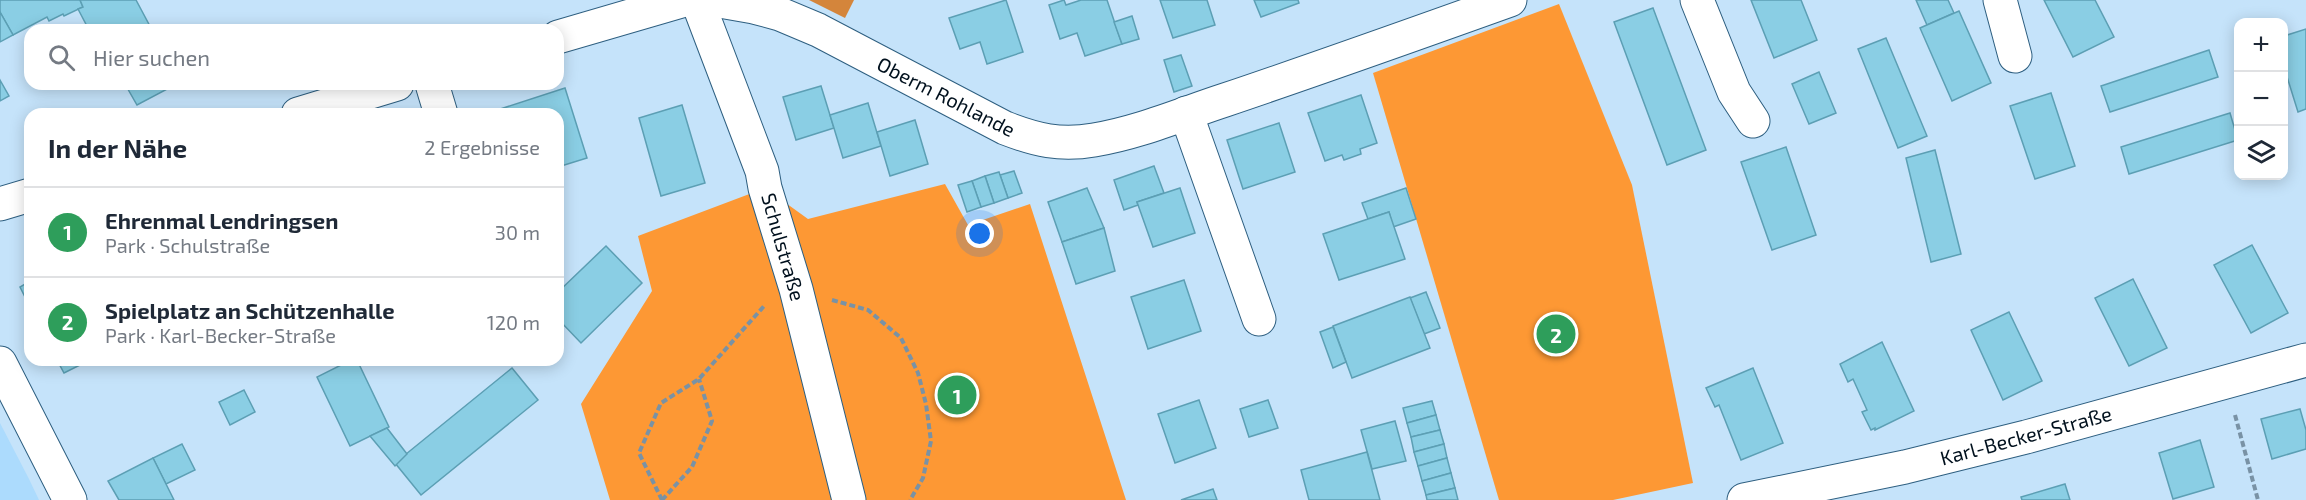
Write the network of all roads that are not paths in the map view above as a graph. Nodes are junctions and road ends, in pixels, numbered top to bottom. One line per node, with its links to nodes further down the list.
1 (685, 0): 7 (street)
2 (697, 0): 21 (street, Schulstraße)
3 (714, 0): 13 (street, Oberm Rohlande)
4 (1510, 0): 13 (street, Oberm Rohlande)
5 (1697, 0): 14 (street)
6 (2000, 0): 8 (street)
7 (564, 35)
8 (2015, 56)
9 (377, 90): 11 (street)
10 (434, 90): 12 (street)
11 (318, 108)
12 (439, 108)
13 (1186, 113): 17 (street)
14 (1753, 121)
15 (24, 197): 16 (street)
16 (0, 204)
17 (1259, 319)
18 (2306, 360): 22 (street, Karl-Becker-Straße)
19 (2, 373): 20 (street)
20 (70, 500)
21 (849, 500)
22 (1744, 500)

